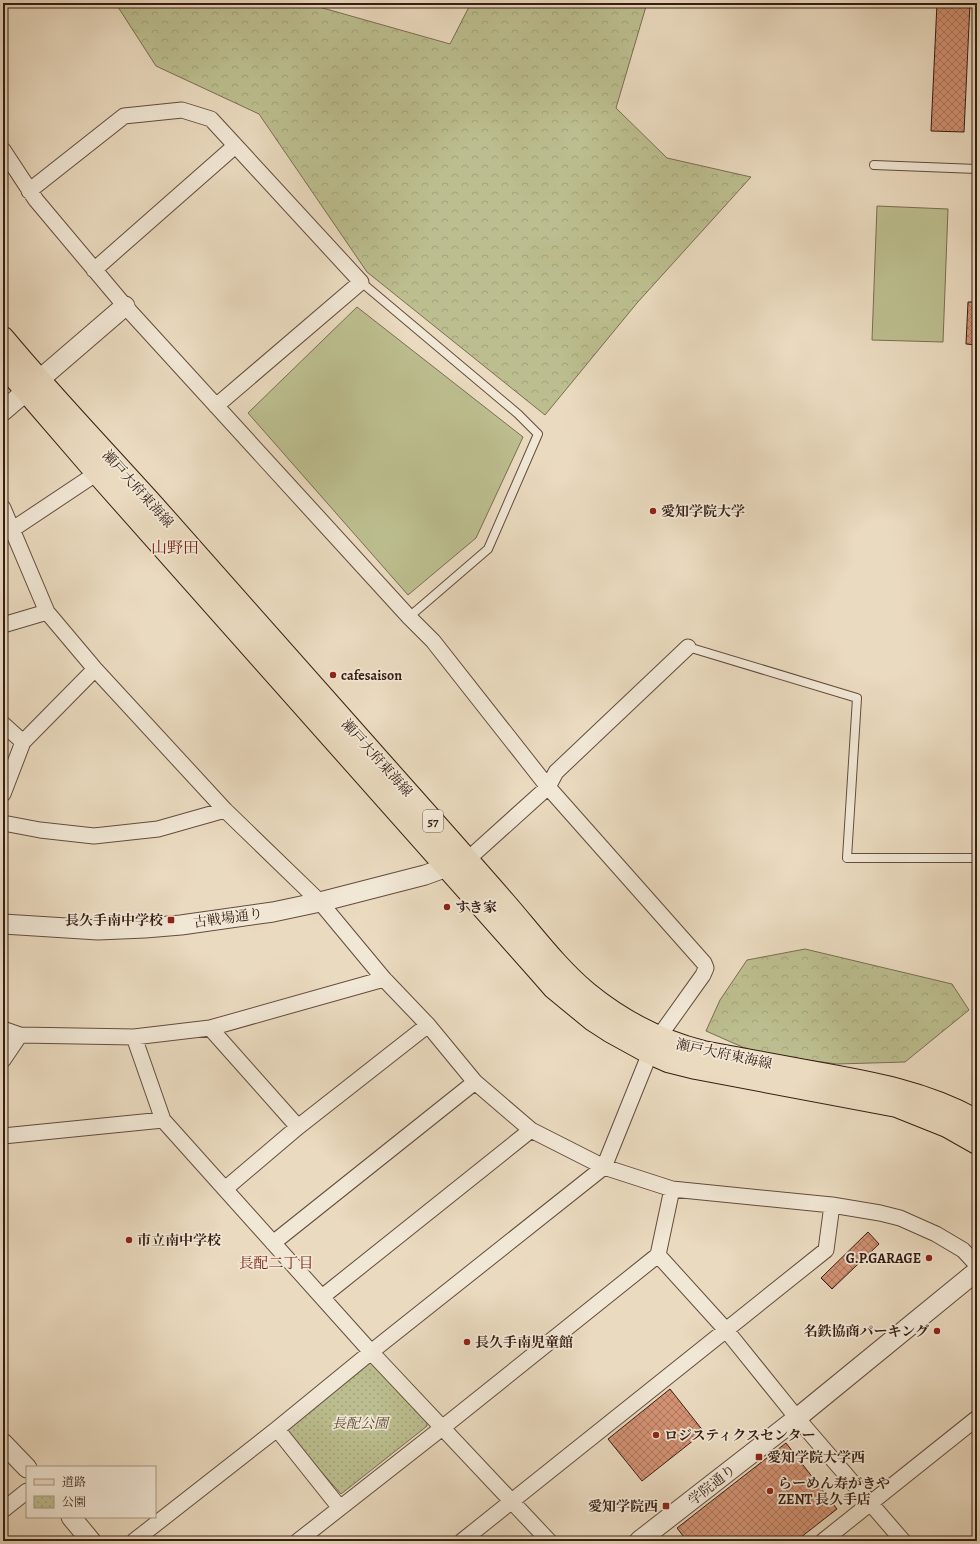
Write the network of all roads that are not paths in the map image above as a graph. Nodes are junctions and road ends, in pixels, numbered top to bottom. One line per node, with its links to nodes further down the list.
1 (235, 146): 5 (street); 6 (street); 7 (street)
2 (3, 150): 5 (street)
3 (874, 165): 4 (lane)
4 (977, 169)
5 (29, 191): 6 (street)
6 (94, 270): 8 (street)
7 (361, 282): 12 (street); 18 (lane)
8 (125, 306): 11 (street); 12 (street)
9 (3, 338): 11 (main road, 瀬戸大府東海線 / 57)
10 (3, 364): 11 (main road, 瀬戸大府東海線 / 57)
11 (32, 385): 13 (street); 14 (main road, 瀬戸大府東海線 / 57); 29 (main road, 瀬戸大府東海線 / 57)
12 (216, 406): 18 (street)
13 (3, 411)
14 (97, 473): 16 (street); 29 (main road, 瀬戸大府東海線 / 57)
15 (3, 508): 16 (street)
16 (12, 529): 17 (street)
17 (47, 612): 19 (street); 21 (street)
18 (409, 617): 24 (street)
19 (3, 626)
20 (688, 646): 24 (street); 28 (lane)
21 (95, 669): 23 (street); 26 (street)
22 (3, 724): 23 (street)
23 (23, 742): 25 (street)
24 (548, 787): 29 (street); 38 (street)
25 (3, 794)
26 (226, 810): 27 (street); 30 (street)
27 (3, 823)
28 (977, 858)
29 (457, 863): 30 (street, 古戦場通り); 38 (main road, 瀬戸大府東海線 / 57)
30 (320, 902): 31 (street, 古戦場通り); 32 (street)
31 (3, 924)
32 (384, 979): 33 (street); 34 (street)
33 (428, 1025): 40 (street); 43 (street)
34 (210, 1028): 37 (street); 43 (street)
35 (3, 1029): 36 (street)
36 (20, 1035): 37 (street); 39 (street)
37 (134, 1037): 41 (street)
38 (654, 1046): 42 (main road, 瀬戸大府東海線 / 57); 46 (main road, 瀬戸大府東海線 / 57); 47 (street)
39 (3, 1060)
40 (475, 1082): 44 (street); 51 (street)
41 (163, 1120): 45 (street); 48 (street)
42 (977, 1121)
43 (298, 1127): 48 (street)
44 (531, 1130): 47 (street); 55 (street)
45 (3, 1136)
46 (977, 1143)
47 (604, 1167): 49 (street); 57 (street)
48 (225, 1189): 51 (street)
49 (672, 1189): 50 (street); 52 (street)
50 (832, 1205): 53 (street); 56 (street)
51 (273, 1243): 55 (street)
52 (658, 1255): 56 (street); 60 (street)
53 (977, 1265)
54 (977, 1271): 59 (street, 学院通り)
55 (322, 1297): 57 (street)
56 (726, 1330): 59 (street); 65 (street)
57 (371, 1352): 60 (street); 61 (street)
58 (977, 1418): 66 (street)
59 (791, 1423): 66 (street); 75 (street, 学院通り)
60 (442, 1428): 65 (street); 67 (street)
61 (277, 1429): 67 (street); 71 (street)
62 (3, 1443): 63 (street)
63 (26, 1467)
64 (26, 1492): 68 (street)
65 (512, 1501): 73 (street); 74 (street)
66 (870, 1502): 76 (street); 77 (street)
67 (340, 1508): 72 (street)
68 (3, 1510)
69 (72, 1518): 70 (street)
70 (91, 1541)
71 (134, 1541)
72 (298, 1541)
73 (462, 1541)
74 (549, 1541)
75 (639, 1541)
76 (823, 1541)
77 (903, 1541)

